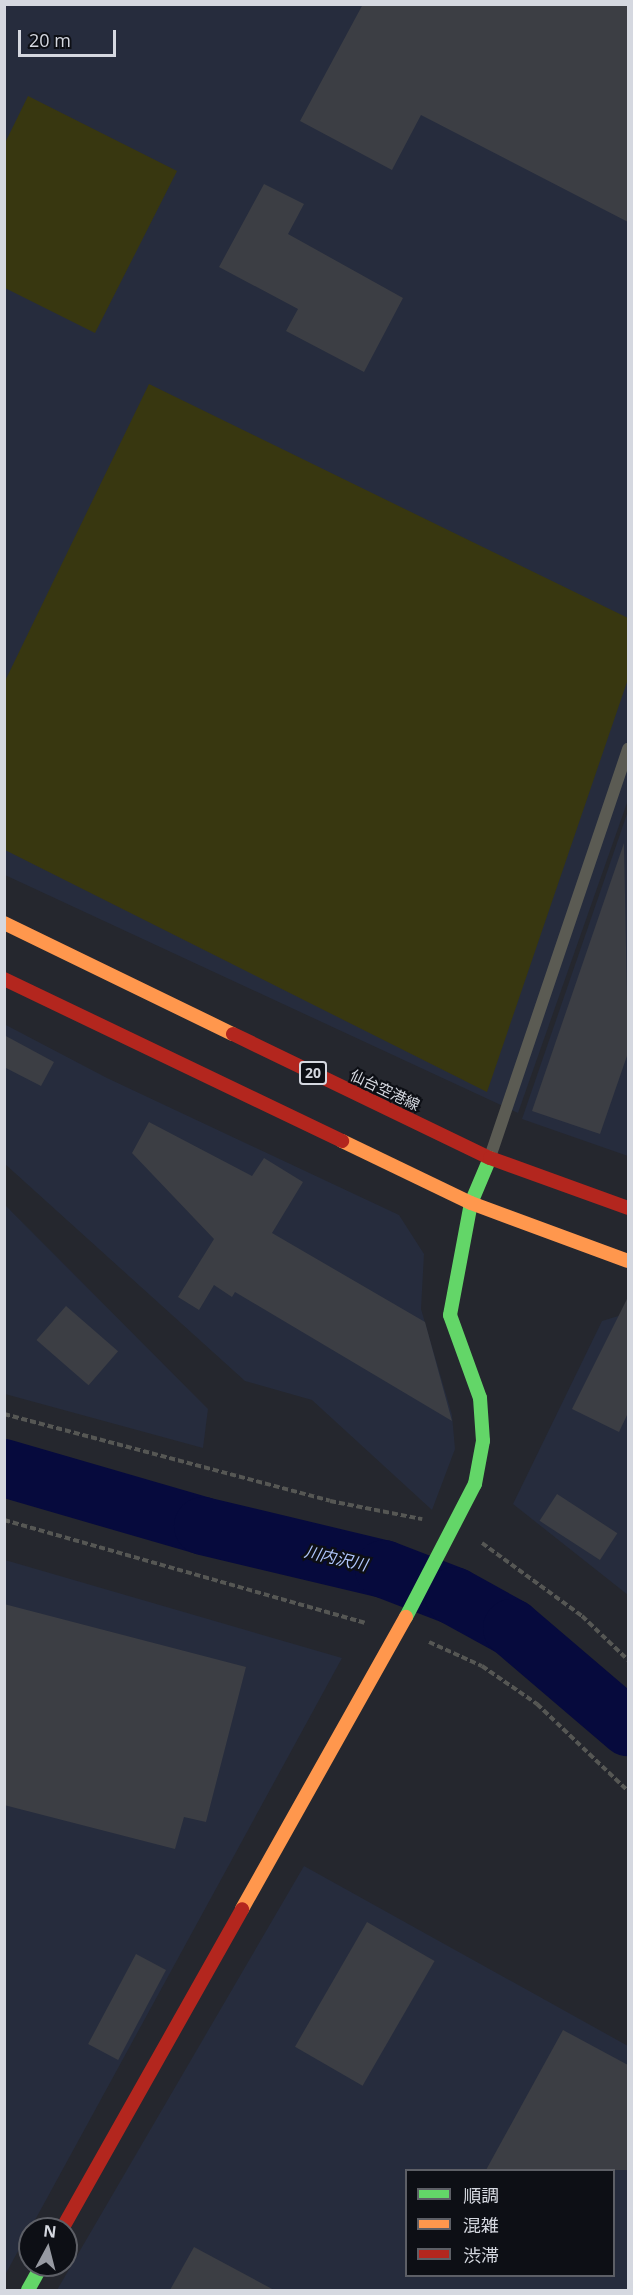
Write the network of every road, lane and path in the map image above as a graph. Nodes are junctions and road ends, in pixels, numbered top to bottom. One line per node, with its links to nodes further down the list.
1 (628, 749): 4 (lane)
2 (4, 922): 4 (main road, 仙台空港線 / 20)
3 (4, 979): 5 (main road)
4 (490, 1158): 5 (main road); 6 (main road, 仙台空港線 / 20)
5 (471, 1203): 7 (main road); 10 (main road)
6 (628, 1208)
7 (628, 1261)
8 (4, 1414): 10 (path)
9 (4, 1520): 11 (path)
10 (452, 1534): 11 (main road); 12 (path)
11 (399, 1627): 13 (path); 14 (main road)
12 (628, 1659)
13 (628, 1791)
14 (69, 2217)

